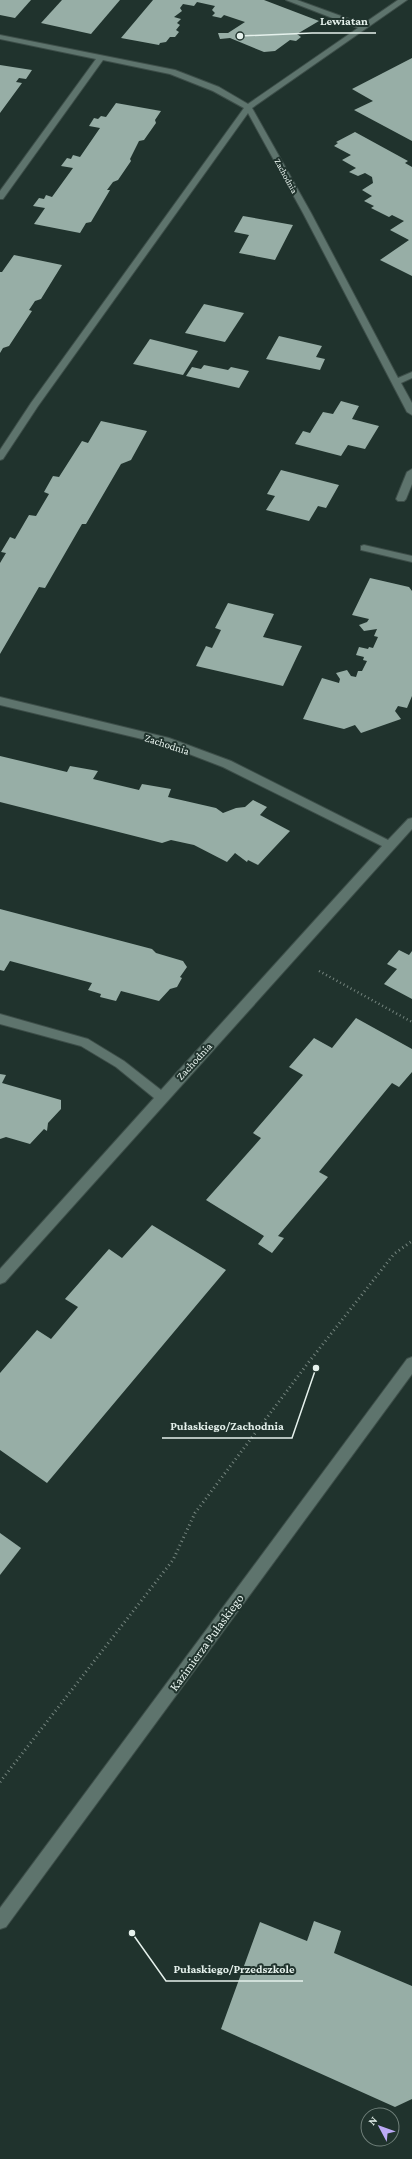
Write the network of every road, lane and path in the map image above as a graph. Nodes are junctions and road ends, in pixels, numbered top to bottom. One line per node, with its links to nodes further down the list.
1 (290, 0): 3 (street)
2 (403, 0): 3 (street)
3 (363, 27): 6 (street)
4 (0, 37): 5 (street)
5 (101, 57): 6 (street); 7 (street)
6 (248, 107): 9 (street, Zachodnia); 11 (street)
7 (0, 197)
8 (412, 375): 9 (street)
9 (397, 382): 10 (street, Zachodnia)
10 (412, 412)
11 (0, 457)
12 (412, 472): 13 (street)
13 (401, 499)
14 (364, 548): 15 (street)
15 (412, 559)
16 (0, 700): 18 (street, Zachodnia)
17 (412, 822): 18 (street, Zachodnia)
18 (389, 845): 19 (street, Zachodnia)
19 (291, 956): 21 (path); 22 (street, Zachodnia)
20 (0, 1019): 22 (street)
21 (412, 1022)
22 (161, 1098): 24 (street, Zachodnia)
23 (412, 1241): 26 (path)
24 (0, 1278)
25 (412, 1363): 27 (street, Kazimierza Pułaskiego)
26 (0, 1782)
27 (0, 1921)

